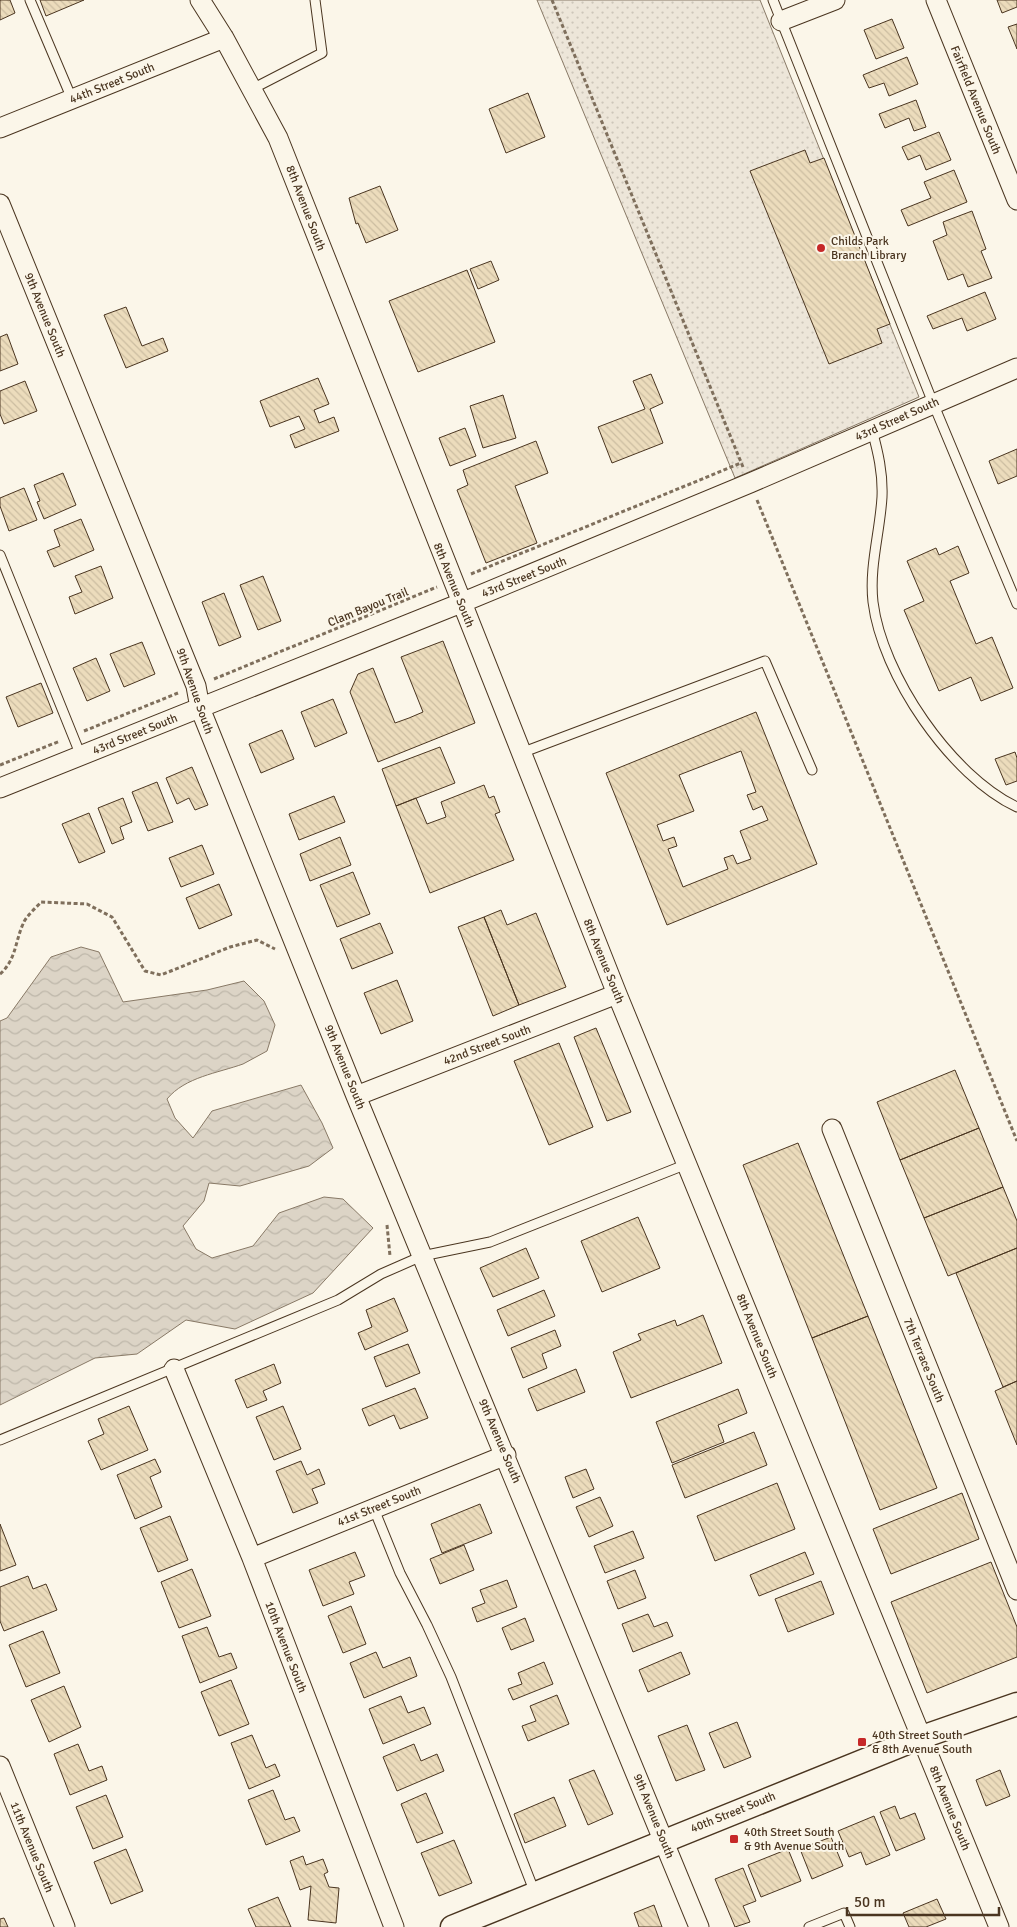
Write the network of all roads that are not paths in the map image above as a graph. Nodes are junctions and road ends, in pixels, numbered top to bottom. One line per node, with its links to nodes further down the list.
1 (30, 0): 10 (lane)
2 (200, 0): 8 (street, 8th Avenue South)
3 (315, 0): 9 (lane)
4 (773, 0): 7 (lane)
5 (835, 0): 7 (street)
6 (936, 0): 12 (street, Fairfield Avenue South)
7 (781, 22): 15 (lane)
8 (224, 38): 9 (street, 8th Avenue South); 10 (street, 44th Street South)
9 (252, 89): 18 (street, 8th Avenue South)
10 (72, 99): 11 (street, 44th Street South)
11 (0, 128)
12 (1017, 200)
13 (0, 204): 20 (street, 9th Avenue South)
14 (1017, 368): 15 (street, 43rd Street South)
15 (933, 402): 16 (street, 43rd Street South); 19 (lane)
16 (872, 430): 18 (street, 43rd Street South); 25 (lane)
17 (0, 555): 22 (lane)
18 (461, 603): 20 (street, 43rd Street South); 21 (street, 8th Avenue South)
19 (1017, 604)
20 (200, 708): 22 (street, 43rd Street South); 27 (street, 9th Avenue South)
21 (521, 753): 23 (lane); 26 (street, 8th Avenue South)
22 (81, 756): 24 (street, 43rd Street South)
23 (812, 770)
24 (0, 788)
25 (1017, 807)
26 (617, 994): 27 (street, 42nd Street South); 29 (street, 8th Avenue South)
27 (356, 1096): 30 (street, 9th Avenue South)
28 (832, 1129): 36 (street, 7th Terrace South)
29 (687, 1164): 30 (lane); 38 (street, 8th Avenue South)
30 (422, 1256): 31 (lane); 33 (street, 9th Avenue South)
31 (174, 1369): 32 (lane); 35 (street, 10th Avenue South)
32 (0, 1440)
33 (506, 1455): 34 (street, 41st Street South); 40 (street, 9th Avenue South)
34 (374, 1509): 35 (street, 41st Street South); 41 (lane)
35 (252, 1558): 43 (street, 10th Avenue South)
36 (1017, 1590)
37 (1017, 1704): 38 (street, 40th Street South)
38 (922, 1737): 40 (street, 40th Street South); 48 (street, 8th Avenue South)
39 (0, 1766): 42 (street, 11th Avenue South)
40 (664, 1840): 41 (street, 40th Street South); 45 (street, 9th Avenue South)
41 (535, 1893): 44 (street, 40th Street South)
42 (65, 1927)
43 (394, 1927)
44 (452, 1927)
45 (699, 1927)
46 (809, 1927): 47 (lane)
47 (850, 1927)
48 (998, 1927)

